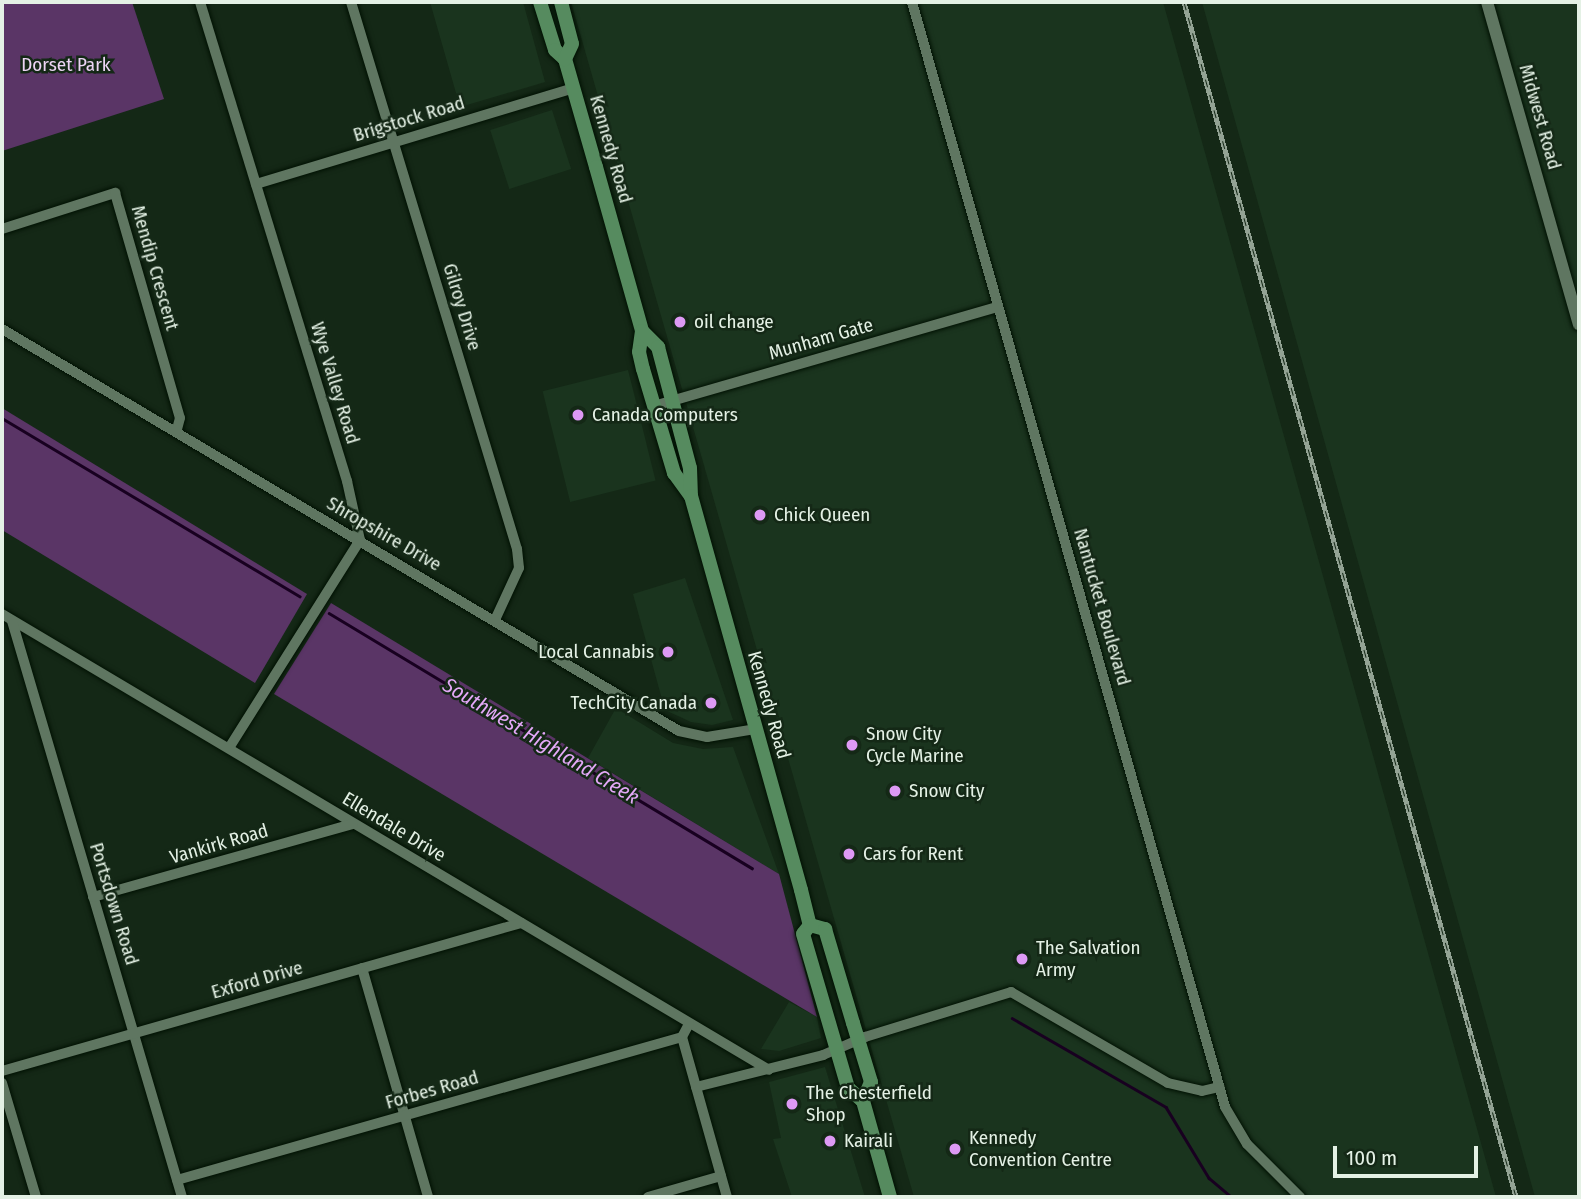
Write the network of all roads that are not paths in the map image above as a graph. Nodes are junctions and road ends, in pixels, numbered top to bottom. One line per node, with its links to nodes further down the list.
1 (200, 2): 10 (street, Wye Valley Road)
2 (351, 2): 9 (street, Gilroy Drive)
3 (540, 2): 7 (main road, Kennedy Road)
4 (561, 2): 7 (main road, Kennedy Road)
5 (912, 2): 12 (street, Nantucket Boulevard)
6 (1487, 2): 13 (street, Midwest Road)
7 (565, 59): 8 (main road, Kennedy Road)
8 (573, 88): 9 (street, Brigstock Road); 15 (main road, Kennedy Road)
9 (393, 143): 10 (street, Brigstock Road); 22 (street, Gilroy Drive)
10 (256, 184): 20 (street, Wye Valley Road)
11 (2, 229): 18 (street, Mendip Crescent)
12 (998, 307): 16 (street, Munham Gate); 40 (street, Nantucket Boulevard)
13 (1579, 324)
14 (2, 329): 18 (street, Shropshire Drive)
15 (642, 331): 16 (main road, Kennedy Road); 17 (main road, Kennedy Road)
16 (672, 400): 17 (street, Munham Gate); 19 (main road, Kennedy Road)
17 (654, 406): 19 (main road, Kennedy Road)
18 (177, 429): 20 (street, Shropshire Drive)
19 (691, 496): 24 (main road, Kennedy Road)
20 (360, 540): 22 (street, Shropshire Drive); 25 (street)
21 (2, 614): 23 (street, Ellendale Drive)
22 (495, 620): 24 (street, Shropshire Drive)
23 (12, 621): 25 (street, Ellendale Drive); 27 (street, Portsdown Road)
24 (756, 729): 29 (main road, Kennedy Road)
25 (229, 748): 26 (street, Ellendale Drive)
26 (353, 824): 27 (street, Vankirk Road); 28 (street, Ellendale Drive)
27 (93, 897): 32 (street, Portsdown Road)
28 (521, 923): 30 (street, Exford Drive); 31 (street, Ellendale Drive)
29 (810, 925): 34 (main road, Kennedy Road); 35 (main road, Kennedy Road)
30 (362, 968): 32 (street, Exford Drive); 42 (street)
31 (690, 1024): 33 (street); 37 (street, Ellendale Drive)
32 (134, 1033): 36 (street, Exford Drive); 44 (street, Portsdown Road)
33 (682, 1037): 39 (street); 42 (street, Forbes Road)
34 (858, 1040): 35 (street); 40 (street); 41 (main road, Kennedy Road)
35 (837, 1050): 37 (street); 41 (main road, Kennedy Road)
36 (2, 1070)
37 (769, 1070): 39 (street)
38 (2, 1083): 45 (street)
39 (696, 1087): 43 (street)
40 (1220, 1087): 51 (street, Nantucket Boulevard)
41 (863, 1101): 50 (main road, Kennedy Road)
42 (405, 1115): 44 (street, Forbes Road); 47 (street)
43 (722, 1176): 48 (street); 49 (street)
44 (177, 1180): 46 (street, Portsdown Road)
45 (36, 1197)
46 (182, 1197)
47 (428, 1197)
48 (648, 1197)
49 (727, 1197)
50 (890, 1197)
51 (1300, 1197)

